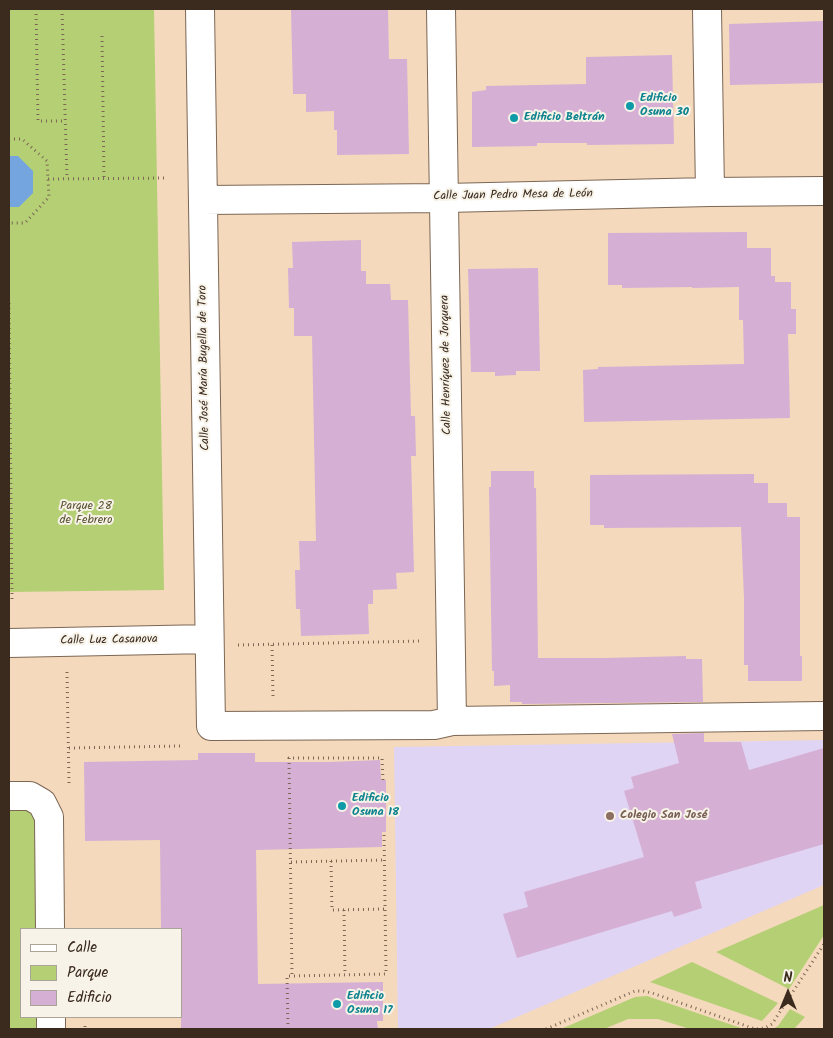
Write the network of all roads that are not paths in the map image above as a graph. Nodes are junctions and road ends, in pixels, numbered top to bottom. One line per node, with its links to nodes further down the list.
1 (200, 9): 7 (street, Calle José María Bugella de Toro)
2 (441, 9): 6 (street, Calle Henríquez de Jorquera)
3 (707, 9): 4 (street)
4 (710, 192): 5 (street, Calle Juan Pedro Mesa de León); 6 (street, Calle Juan Pedro Mesa de León)
5 (824, 192)
6 (445, 198): 7 (street, Calle Juan Pedro Mesa de León); 11 (street, Calle Henríquez de Jorquera)
7 (203, 200): 8 (street, Calle José María Bugella de Toro)
8 (221, 642): 9 (street, Calle Luz Casanova); 11 (street, Calle José María Bugella de Toro)
9 (9, 643)
10 (824, 716): 11 (street)
11 (452, 721)
12 (9, 796): 13 (street)
13 (50, 928)

